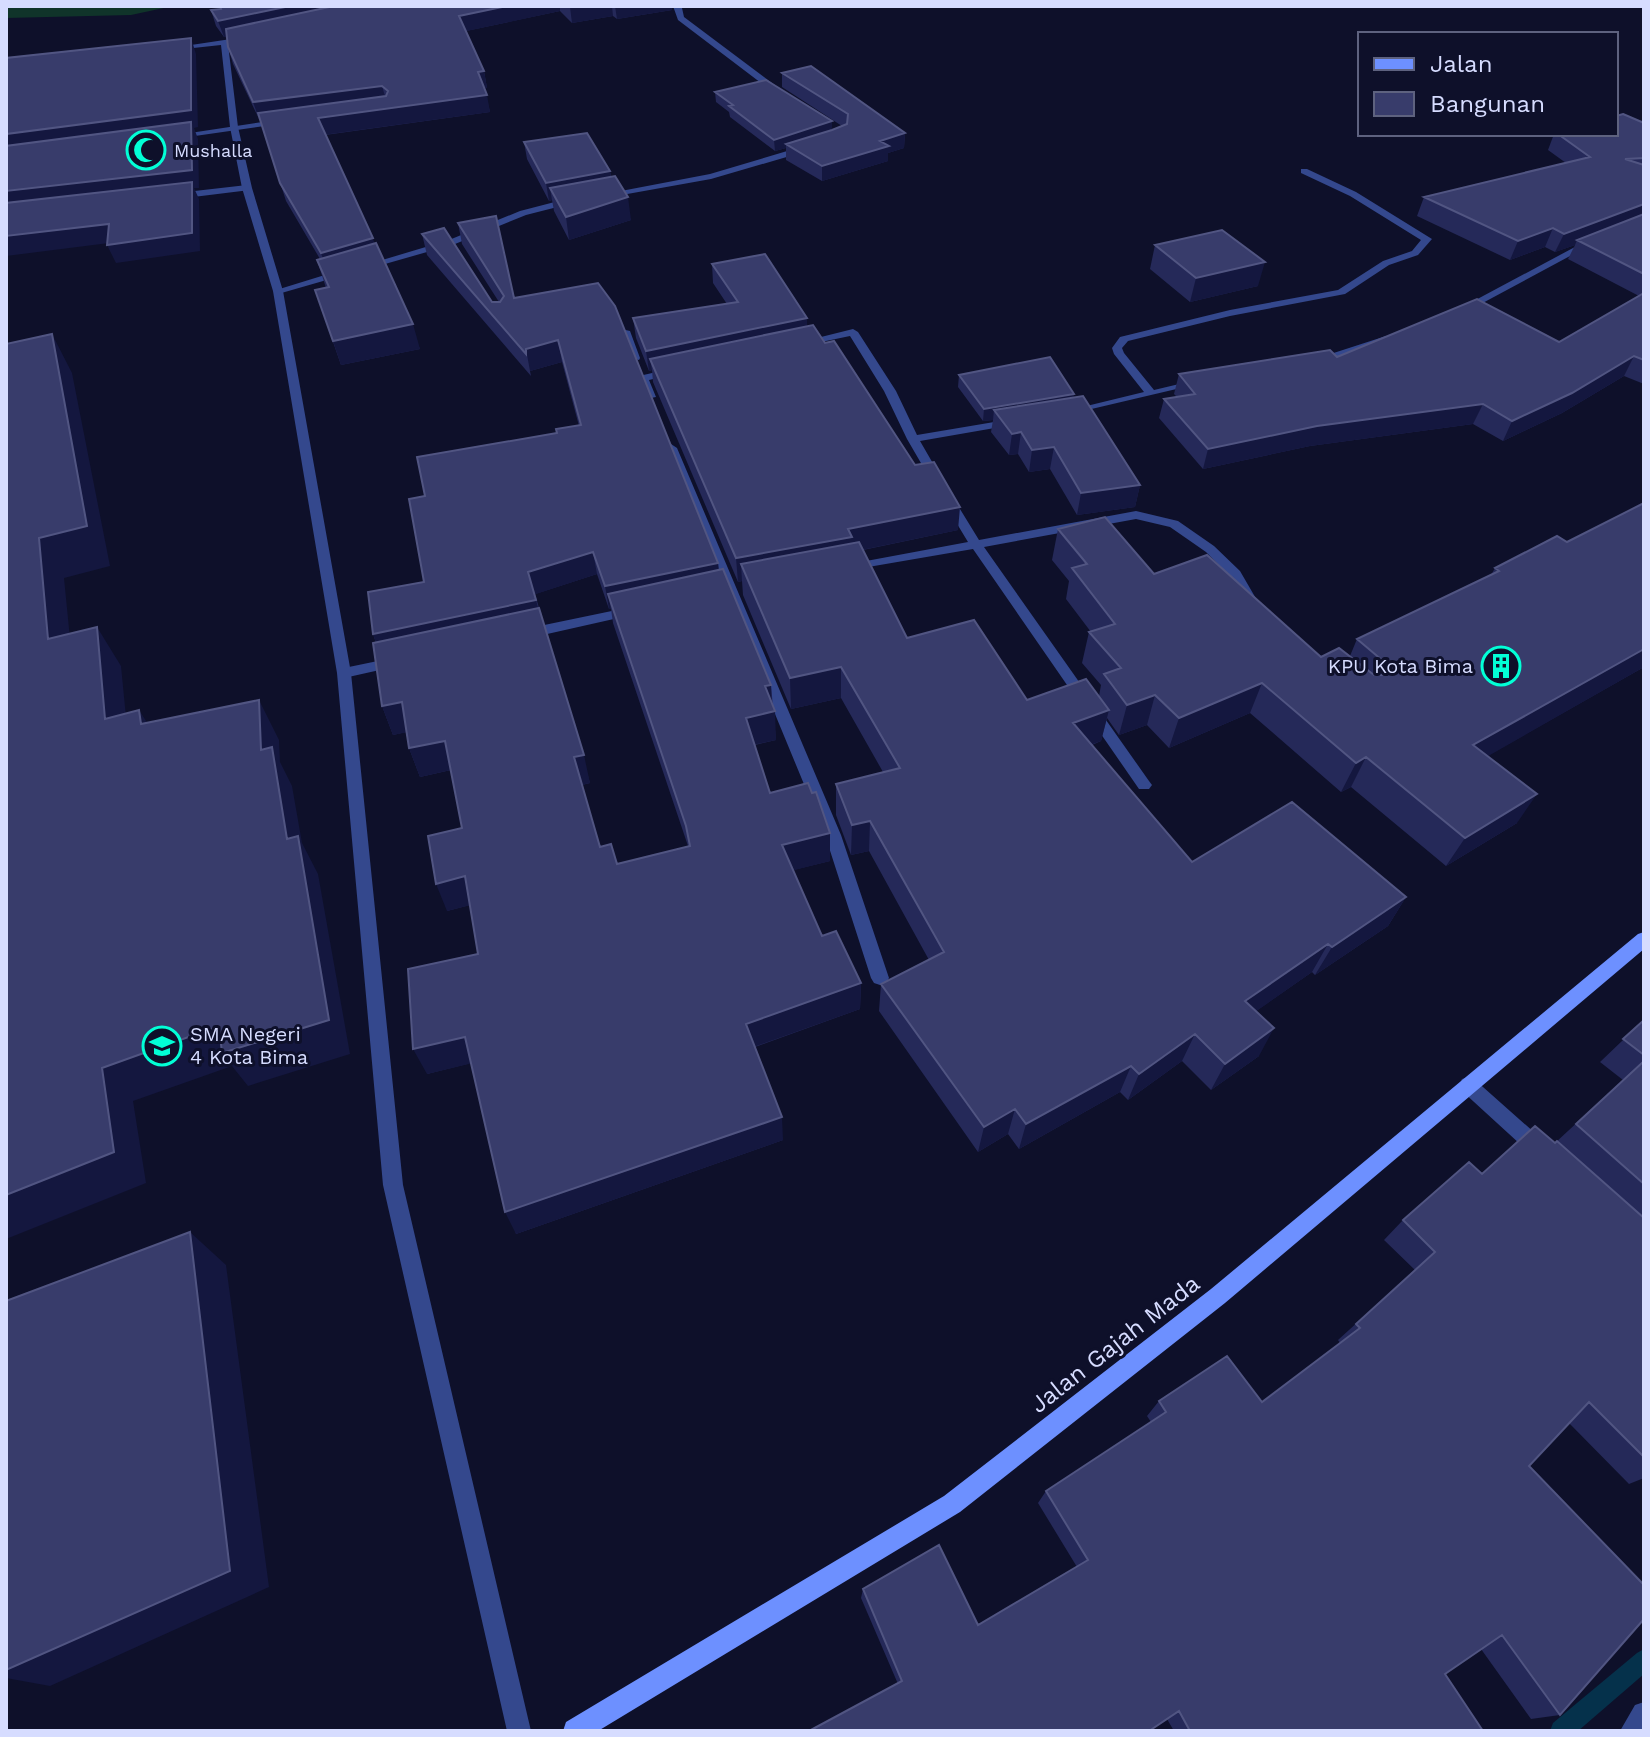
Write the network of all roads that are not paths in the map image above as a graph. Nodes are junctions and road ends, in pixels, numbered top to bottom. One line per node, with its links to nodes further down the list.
1 (698, 6): 2 (street)
2 (678, 7): 4 (street)
3 (165, 49): 6 (street)
4 (792, 102)
5 (295, 120): 6 (street)
6 (234, 127): 7 (street); 10 (street)
7 (156, 138)
8 (813, 146): 12 (street)
9 (1304, 171): 26 (street)
10 (247, 188): 11 (street); 17 (street)
11 (172, 196)
12 (595, 196)
13 (580, 198): 15 (street)
14 (1601, 238): 18 (street)
15 (452, 242): 16 (street); 17 (street)
16 (460, 255)
17 (278, 291): 40 (street)
18 (1453, 315)
19 (625, 331): 24 (street)
20 (1394, 336): 22 (street)
21 (793, 345): 31 (street)
22 (1302, 362)
23 (688, 368): 24 (street)
24 (643, 378): 27 (street)
25 (1211, 380): 26 (street)
26 (1150, 392): 28 (street)
27 (654, 408)
28 (1050, 416)
29 (1020, 421): 31 (street)
30 (666, 436): 34 (street)
31 (913, 439): 32 (street)
32 (976, 545): 33 (street); 37 (street); 41 (street)
33 (833, 571)
34 (739, 588): 35 (street); 43 (street)
35 (717, 593)
36 (639, 610): 38 (street)
37 (1264, 616)
38 (515, 636)
39 (406, 660): 40 (street)
40 (344, 673): 47 (street)
41 (1144, 785)
42 (1644, 939): 44 (main road, Jalan Gajah Mada)
43 (880, 978)
44 (1468, 1085): 45 (street); 48 (main road, Jalan Gajah Mada)
45 (1551, 1160)
46 (1644, 1714): 49 (street)
47 (519, 1731)
48 (575, 1731)
49 (1632, 1731)

